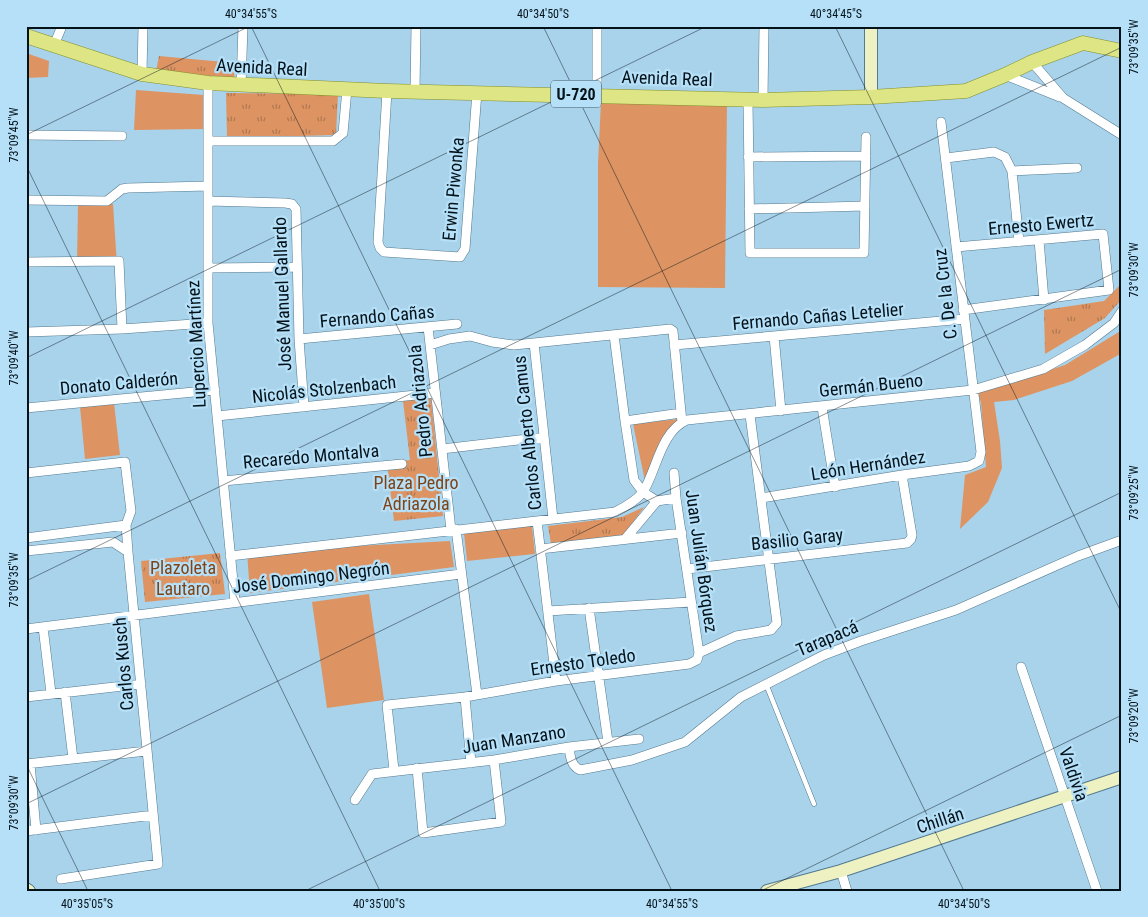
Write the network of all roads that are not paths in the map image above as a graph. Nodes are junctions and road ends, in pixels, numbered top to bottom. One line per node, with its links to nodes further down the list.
1 (62, 26): 9 (street)
2 (143, 26): 12 (street)
3 (243, 26): 15 (street)
4 (416, 26): 18 (street)
5 (597, 26): 20 (street)
6 (764, 26): 24 (street)
7 (871, 26): 21 (street)
8 (26, 36): 9 (main road, Avenida Real / U-720)
9 (54, 45): 12 (main road, Avenida Real / U-720)
10 (1122, 51): 11 (main road, Avenida Real / U-720)
11 (1032, 62): 13 (main road, Avenida Real / U-720); 22 (street)
12 (142, 74): 14 (main road, Avenida Real / U-720)
13 (1004, 76): 21 (main road, Avenida Real / U-720); 22 (street)
14 (208, 83): 15 (main road, Avenida Real / U-720); 30 (street, Lupercio Martínez)
15 (242, 86): 16 (main road, Avenida Real / U-720)
16 (347, 89): 17 (main road, Avenida Real / U-720); 30 (street)
17 (387, 91): 18 (main road, Avenida Real / U-720); 19 (street, Erwin Piwonka)
18 (415, 91): 19 (main road, Avenida Real / U-720)
19 (477, 92): 20 (main road, Avenida Real / U-720)
20 (598, 95): 23 (main road, Avenida Real / U-720)
21 (872, 97): 24 (main road, Avenida Real / U-720)
22 (1063, 98): 27 (street)
23 (748, 100): 24 (main road, Avenida Real / U-720); 32 (street)
24 (763, 100)
25 (942, 122): 33 (street, C. De la Cruz)
26 (26, 135): 28 (street)
27 (1122, 135)
28 (122, 136)
29 (866, 137): 31 (street)
30 (208, 141): 36 (street, Lupercio Martínez)
31 (866, 156): 32 (street); 39 (street)
32 (748, 157): 40 (street)
33 (946, 158): 35 (street); 43 (street, C. De la Cruz)
34 (1077, 168): 35 (street)
35 (1012, 171): 42 (street)
36 (208, 186): 37 (street); 38 (street, Lupercio Martínez)
37 (26, 200)
38 (208, 201): 45 (street, José Manuel Gallardo); 46 (street, Lupercio Martínez)
39 (865, 206): 40 (street); 40 (street)
40 (749, 209)
41 (1039, 240): 42 (street, Ernesto Ewertz); 47 (street, Ernesto Ewertz); 48 (street)
42 (1019, 242): 43 (street, Ernesto Ewertz)
43 (956, 248): 50 (street, C. De la Cruz)
44 (26, 262): 54 (street)
45 (297, 267): 46 (street); 58 (street, José Manuel Gallardo)
46 (208, 268): 51 (street, Lupercio Martínez)
47 (1109, 290): 48 (street, Fernando Cañas Letelier)
48 (1044, 300): 50 (street, Fernando Cañas Letelier)
49 (1122, 311): 63 (street, Germán Bueno)
50 (964, 315): 57 (street, Fernando Cañas Letelier); 63 (street, C. De la Cruz)
51 (208, 323): 54 (street); 62 (street, Lupercio Martínez)
52 (457, 324): 53 (street, Fernando Cañas)
53 (428, 327): 58 (street, Fernando Cañas); 60 (street, Pedro Adriazola)
54 (122, 329): 55 (street)
55 (26, 332)
56 (614, 335): 59 (street); 61 (street); 72 (street)
57 (774, 336): 61 (street, Fernando Cañas Letelier); 68 (street)
58 (299, 339): 65 (street, José Manuel Gallardo)
59 (534, 342): 60 (street); 74 (street, Carlos Alberto Camus)
60 (430, 345): 64 (street, Pedro Adriazola)
61 (674, 345): 69 (street)
62 (215, 390): 67 (street, Donato Calderón); 71 (street, Lupercio Martínez)
63 (973, 390): 66 (street, Germán Bueno); 76 (street, C. De la Cruz)
64 (435, 393): 65 (street, Nicolás Stolzenbach); 75 (street, Pedro Adriazola)
65 (304, 407): 71 (street, Nicolás Stolzenbach)
66 (822, 407): 68 (street, Germán Bueno); 82 (street)
67 (26, 408)
68 (781, 411): 70 (street, Germán Bueno)
69 (681, 413): 72 (street); 73 (street)
70 (750, 415): 73 (street, Germán Bueno); 85 (street)
71 (217, 416): 81 (street, Lupercio Martínez)
72 (625, 421): 83 (street)
73 (682, 422): 83 (street)
74 (544, 437): 75 (street); 87 (street, Carlos Alberto Camus)
75 (442, 449): 91 (street, Pedro Adriazola)
76 (979, 461): 80 (street, León Hernández)
77 (402, 464): 81 (street, Recaredo Montalva)
78 (26, 473): 89 (street, Carlos Kusch)
79 (674, 473): 84 (street, Juan Julián Bórquez)
80 (902, 475): 82 (street, León Hernández); 103 (street, Basilio Garay)
81 (223, 481): 102 (street, Lupercio Martínez)
82 (835, 487): 85 (street, León Hernández)
83 (643, 492): 86 (street); 87 (street, José Domingo Negrón)
84 (676, 498): 86 (street); 92 (street, Juan Julián Bórquez)
85 (761, 498): 103 (street)
86 (656, 501): 95 (street)
87 (553, 519): 88 (street, José Domingo Negrón)
88 (536, 521): 91 (street, José Domingo Negrón); 99 (street, Carlos Alberto Camus)
89 (126, 525): 90 (street); 101 (street, Carlos Kusch)
90 (111, 526): 93 (street); 97 (street)
91 (453, 530): 102 (street, José Domingo Negrón); 105 (street, Pedro Adriazola)
92 (682, 533): 95 (street); 104 (street, Juan Julián Bórquez)
93 (42, 536): 94 (street); 98 (street)
94 (26, 538)
95 (626, 538): 99 (street)
96 (1122, 540): 118 (street, Tarapacá)
97 (113, 542): 98 (street); 101 (street)
98 (43, 549): 100 (street)
99 (540, 549): 109 (street, Carlos Alberto Camus)
100 (26, 551)
101 (128, 552): 110 (street, Carlos Kusch)
102 (230, 556): 106 (street, Lupercio Martínez)
103 (768, 558): 104 (street, Basilio Garay); 113 (street, Ernesto Toledo)
104 (687, 569): 107 (street, Juan Julián Bórquez)
105 (461, 574): 106 (street, José Domingo Negrón); 121 (street, Pedro Adriazola)
106 (235, 602): 110 (street, José Domingo Negrón)
107 (691, 602): 108 (street); 113 (street, Juan Julián Bórquez)
108 (589, 608): 109 (street); 115 (street)
109 (548, 611): 116 (street, Carlos Alberto Camus)
110 (134, 615): 111 (street, José Domingo Negrón); 117 (street, Carlos Kusch)
111 (43, 626): 112 (street, José Domingo Negrón); 120 (street)
112 (26, 629)
113 (699, 653): 115 (street, Ernesto Toledo)
114 (1022, 667): 135 (street, Valdivia)
115 (598, 676): 116 (street, Ernesto Toledo); 125 (street)
116 (556, 681): 121 (street, Ernesto Toledo)
117 (141, 684): 119 (street); 127 (street, Carlos Kusch)
118 (766, 684): 126 (street, Tarapacá); 137 (lane)
119 (65, 692): 120 (street); 128 (street)
120 (51, 693): 122 (street)
121 (477, 695): 123 (street, Ernesto Toledo)
122 (26, 697)
123 (465, 697): 130 (street); 133 (street, Ernesto Toledo)
124 (639, 739): 125 (street, Juan Manzano)
125 (608, 742): 126 (street, Juan Manzano)
126 (569, 747): 129 (street, Juan Manzano)
127 (147, 751): 128 (street); 138 (street, Carlos Kusch)
128 (73, 759): 131 (street)
129 (494, 760): 130 (street, Juan Manzano); 132 (street)
130 (471, 763): 132 (street, Juan Manzano)
131 (28, 764): 139 (street)
132 (417, 768): 133 (street, Juan Manzano)
133 (394, 770): 136 (street, Juan Manzano)
134 (1122, 777): 135 (street, Chillán)
135 (1065, 797): 140 (street, Chillán); 144 (street, Valdivia)
136 (355, 800)
137 (814, 804)
138 (153, 815): 139 (street); 141 (street, Carlos Kusch)
139 (31, 830)
140 (841, 871): 142 (street, Chillán); 143 (street)
141 (61, 879)
142 (767, 891)
143 (847, 891)
144 (1097, 891)

